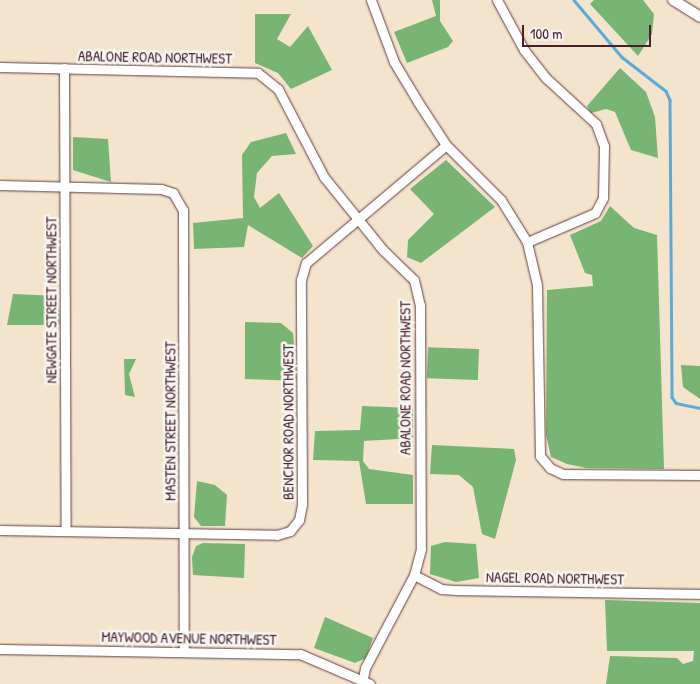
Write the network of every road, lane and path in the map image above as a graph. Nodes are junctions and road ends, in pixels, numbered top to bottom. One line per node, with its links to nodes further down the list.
1 (371, 0): 9 (street)
2 (497, 0): 13 (street)
3 (673, 0): 5 (street)
4 (691, 0): 5 (street)
5 (685, 9): 6 (street)
6 (700, 17)
7 (0, 67): 8 (street, ABALONE ROAD NORTHWEST)
8 (64, 68): 11 (street, NEWGATE STREET NORTHWEST); 12 (street, ABALONE ROAD NORTHWEST)
9 (446, 145): 12 (street, BENCHOR ROAD NORTHWEST); 13 (street)
10 (0, 185): 11 (street)
11 (64, 187): 16 (street, NEWGATE STREET NORTHWEST); 17 (street, MASTEN STREET NORTHWEST)
12 (357, 220): 17 (street, BENCHOR ROAD NORTHWEST); 18 (street, ABALONE ROAD NORTHWEST)
13 (527, 242): 14 (street)
14 (700, 475)
15 (0, 530): 16 (street, BENCHOR ROAD NORTHWEST)
16 (66, 531): 17 (street, BENCHOR ROAD NORTHWEST)
17 (184, 533): 21 (street, MASTEN STREET NORTHWEST)
18 (414, 574): 19 (street, NAGEL ROAD NORTHWEST); 22 (street, ABALONE ROAD NORTHWEST)
19 (700, 594)
20 (0, 649): 21 (street, MAYWOOD AVENUE NORTHWEST)
21 (184, 652): 22 (street, MAYWOOD AVENUE NORTHWEST)
22 (365, 683)

